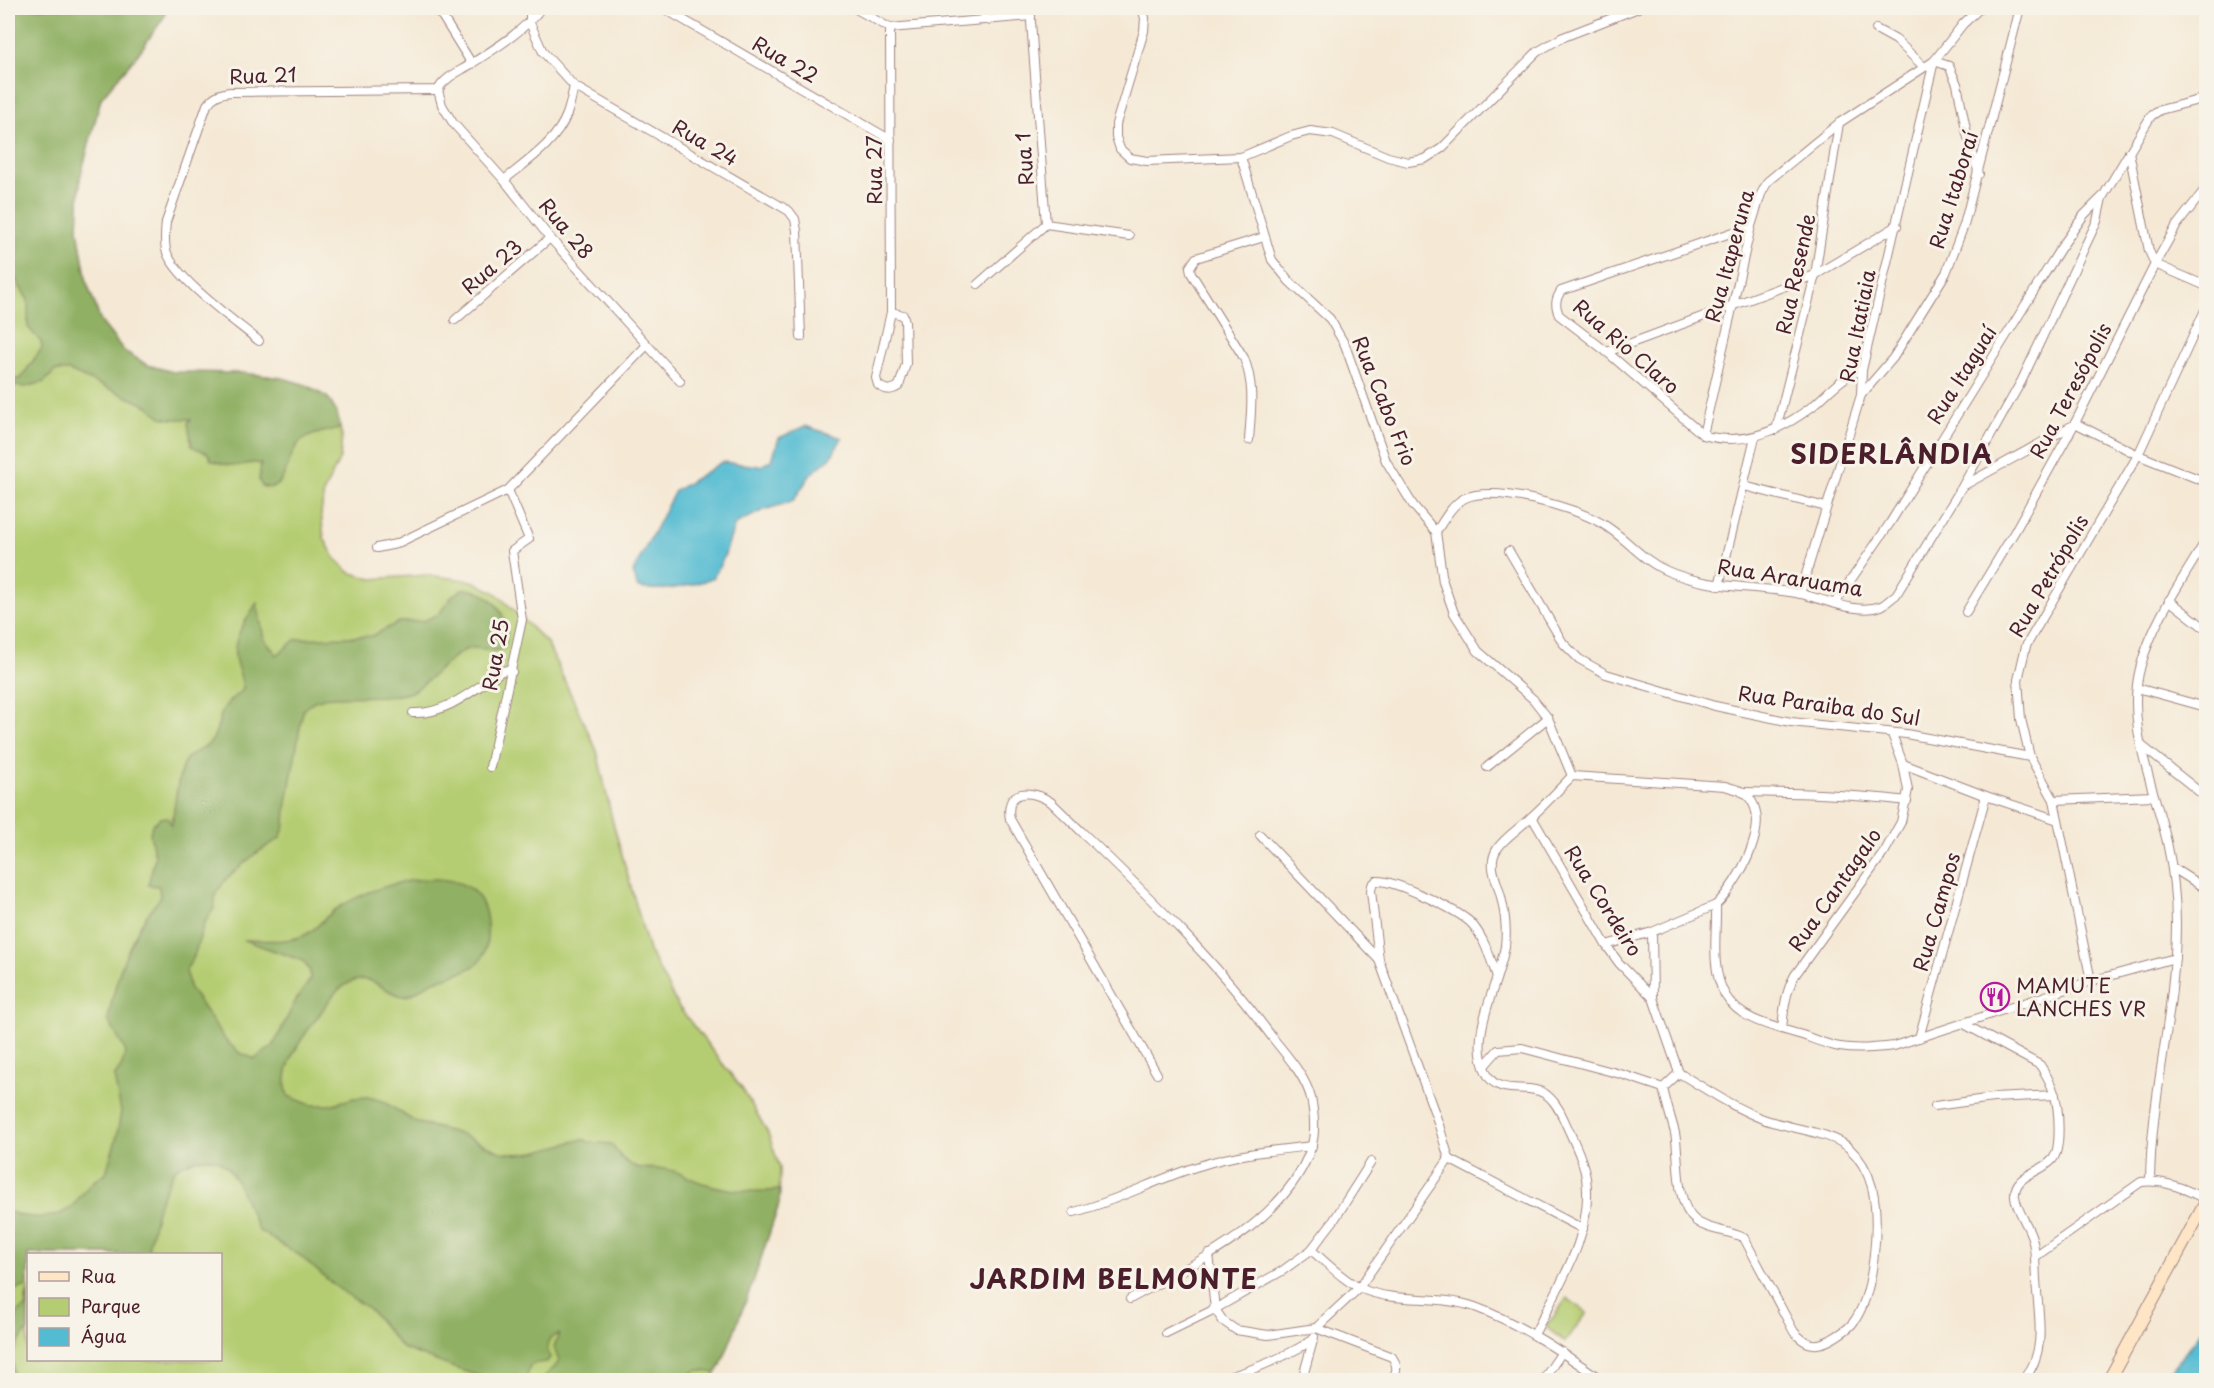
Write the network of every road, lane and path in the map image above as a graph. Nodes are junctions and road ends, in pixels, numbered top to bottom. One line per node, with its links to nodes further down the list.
1 (430, 8): 17 (street)
2 (530, 8): 13 (street, Rua 24)
3 (542, 8): 13 (street)
4 (663, 8): 23 (street, Rua 22)
5 (854, 8): 14 (street)
6 (981, 8): 12 (street)
7 (1142, 8): 25 (street)
8 (1638, 8): 25 (street)
9 (1980, 8): 16 (street, Rua Itaperuna)
10 (2020, 8): 26 (street, Rua Itaboraí)
11 (1031, 12): 12 (street); 30 (street, Rua 1)
12 (987, 20): 14 (street)
13 (530, 23): 17 (street); 19 (street, Rua 24)
14 (890, 28): 23 (street, Rua 27)
15 (1876, 29): 18 (street)
16 (1934, 61): 18 (street, Rua Itaperuna); 26 (street); 32 (street, Rua Itatiaia)
17 (472, 64): 20 (street)
18 (1924, 67): 22 (street, Rua Itaperuna)
19 (574, 86): 27 (street); 44 (street, Rua 24)
20 (438, 90): 27 (street, Rua 28); 45 (street, Rua 21)
21 (2206, 98): 24 (street, Rua Araruama)
22 (1839, 123): 31 (street, Rua Itaperuna); 37 (street, Rua Resende)
23 (891, 140): 42 (street, Rua 27)
24 (2129, 152): 29 (street, Rua Araruama); 36 (street)
25 (1241, 157): 34 (street, Rua Cabo Frio)
26 (1979, 174): 50 (street, Rua Itaboraí)
27 (504, 180): 35 (street, Rua 28)
28 (2206, 188): 36 (street, Rua Teresópolis)
29 (2102, 198): 59 (street, Rua Araruama); 69 (street, Rua Itaguaí)
30 (1046, 224): 33 (street); 38 (street)
31 (1751, 226): 40 (street, Rua Itaperuna); 47 (street, Rua Rio Claro)
32 (1897, 226): 37 (street); 48 (street, Rua Itatiaia)
33 (1129, 236)
34 (1264, 237): 55 (street); 62 (street, Rua Cabo Frio)
35 (550, 238): 43 (street, Rua 23); 46 (street, Rua 28)
36 (2155, 264): 39 (street); 51 (street, Rua Teresópolis)
37 (1815, 275): 40 (street); 52 (street, Rua Resende)
38 (978, 284)
39 (2206, 286)
40 (1734, 306): 47 (street); 53 (street, Rua Itaperuna)
41 (2206, 308): 56 (street, Rua Petrópolis)
42 (891, 312): 42 (street, Rua 27)
43 (455, 320)
44 (801, 337)
45 (259, 341)
46 (647, 345): 49 (street, Rua 28); 60 (street)
47 (1607, 352): 53 (street, Rua Rio Claro)
48 (1862, 370): 50 (street, Rua Itatiaia); 52 (street)
49 (680, 381)
50 (1862, 395): 61 (street, Rua Itatiaia)
51 (2075, 423): 56 (street); 59 (street); 70 (street, Rua Teresópolis)
52 (1776, 430): 54 (street)
53 (1702, 435): 54 (street)
54 (1755, 437): 58 (street)
55 (1249, 440)
56 (2138, 455): 57 (street); 79 (street, Rua Petrópolis)
57 (2206, 482)
58 (1744, 486): 61 (street); 66 (street)
59 (1962, 487): 69 (street, Rua Araruama)
60 (508, 490): 64 (street); 72 (street, Rua 25)
61 (1826, 507): 67 (street, Rua Itatiaia)
62 (1436, 532): 66 (street, Rua Araruama); 76 (street)
63 (2205, 547): 68 (street)
64 (376, 548)
65 (1509, 551): 77 (street, Rua Paraiba do Sul)
66 (1719, 586): 67 (street, Rua Araruama)
67 (1800, 594): 69 (street, Rua Araruama)
68 (2169, 600): 71 (street); 73 (street)
69 (1835, 603)
70 (1966, 612)
71 (2206, 629)
72 (512, 672): 75 (street); 81 (street, Rua 25)
73 (2137, 688): 74 (street); 78 (street)
74 (2206, 707)
75 (414, 713)
76 (1548, 718): 82 (street); 83 (street)
77 (1892, 734): 79 (street, Rua Paraiba do Sul); 80 (street, Rua Cantagalo)
78 (2142, 746): 86 (street); 87 (street)
79 (2030, 757): 89 (street, Rua Petrópolis)
80 (1903, 764): 85 (street); 88 (street, Rua Cantagalo)
81 (490, 767)
82 (1486, 767)
83 (1572, 776): 84 (street); 90 (street)
84 (1742, 792): 88 (street); 95 (street)
85 (1986, 796): 91 (street); 105 (street, Rua Campos)
86 (2154, 796): 89 (street); 93 (street)
87 (2206, 796)
88 (1907, 801): 104 (street, Rua Cantagalo)
89 (2054, 801): 91 (street, Rua Petrópolis)
90 (1532, 817): 97 (street, Rua Cordeiro); 100 (street)
91 (2058, 820): 101 (street, Rua Petrópolis)
92 (1260, 835): 99 (street)
93 (2173, 868): 94 (street); 98 (street)
94 (2206, 889)
95 (1716, 905): 96 (street); 104 (street)
96 (1652, 932): 97 (street); 102 (street, Rua Cordeiro)
97 (1606, 945): 102 (street, Rua Cordeiro)
98 (2175, 958): 101 (street); 115 (street)
99 (1379, 960): 100 (street); 113 (street)
100 (1497, 975): 106 (street)
101 (2091, 981): 103 (street)
102 (1653, 998): 107 (street, Rua Cordeiro)
103 (1964, 1024): 105 (street); 110 (street)
104 (1782, 1029): 105 (street)
105 (1919, 1038)
106 (1484, 1066): 109 (street); 118 (street)
107 (1678, 1073): 109 (street); 109 (street)
108 (1157, 1074): 112 (street)
109 (1663, 1088)
110 (2055, 1095): 111 (street); 121 (street)
111 (1935, 1106)
112 (1312, 1146): 117 (street); 120 (street)
113 (1449, 1160): 118 (street); 122 (street)
114 (1371, 1162): 119 (street)
115 (2150, 1181): 116 (street); 121 (street)
116 (2206, 1201): 136 (main road)
117 (1074, 1212)
118 (1583, 1229): 127 (street)
119 (1311, 1250): 122 (street); 124 (street)
120 (1209, 1254): 123 (street); 124 (street)
121 (2035, 1257): 135 (street)
122 (1359, 1288): 125 (street); 127 (street)
123 (1130, 1299)
124 (1215, 1309): 125 (street); 126 (street)
125 (1316, 1328): 128 (street); 132 (street)
126 (1166, 1333)
127 (1534, 1335): 129 (street)
128 (1313, 1340): 130 (street); 131 (street)
129 (1562, 1353): 133 (street); 134 (street)
130 (1218, 1380)
131 (1302, 1380)
132 (1390, 1380)
133 (1543, 1380)
134 (1602, 1380)
135 (2024, 1380)
136 (2109, 1380)

